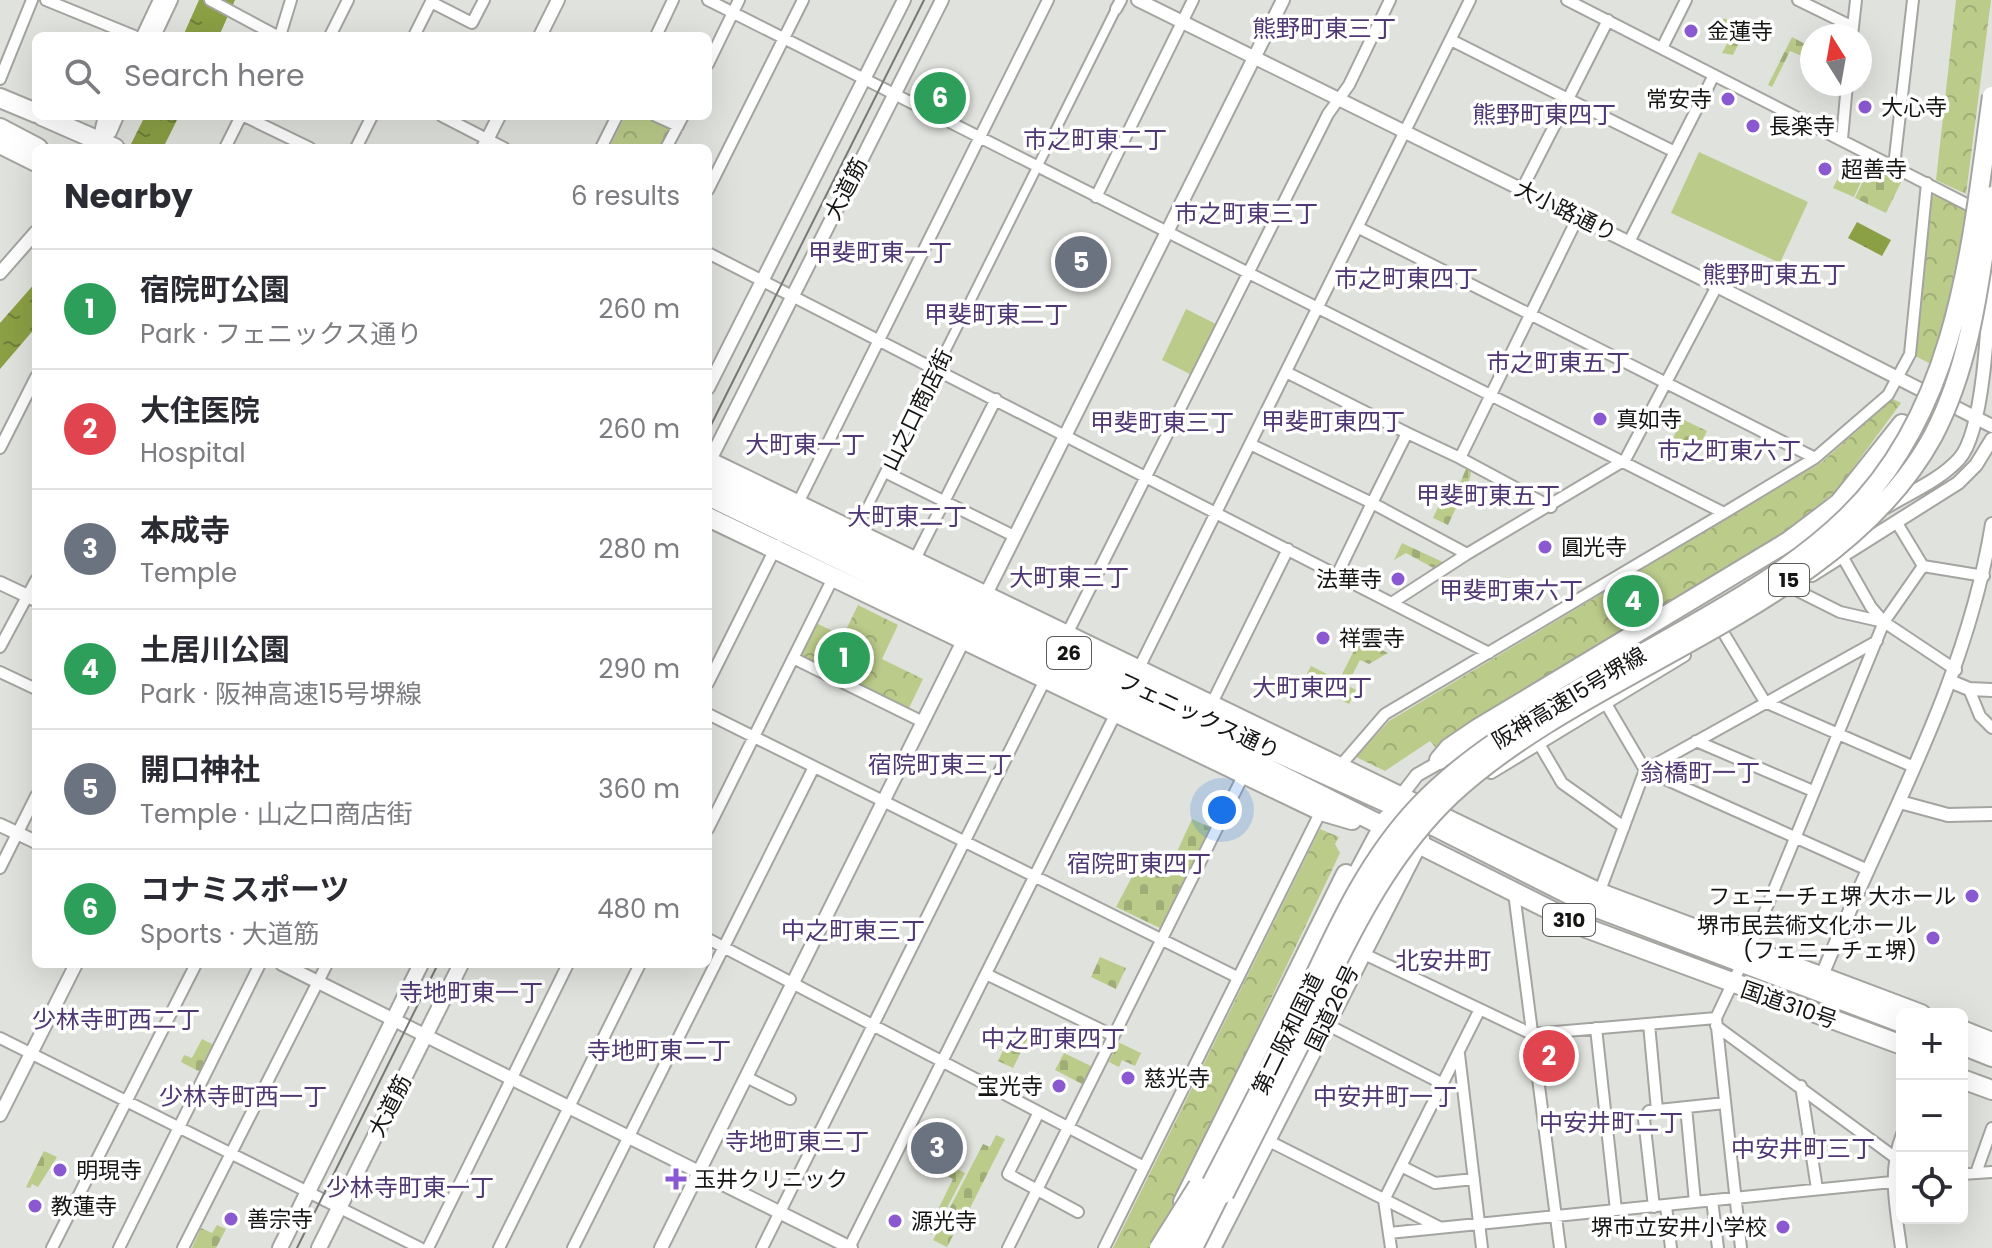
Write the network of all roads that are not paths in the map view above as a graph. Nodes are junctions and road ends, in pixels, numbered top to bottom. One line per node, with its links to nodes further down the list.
1 (32, 0): 50 (street)
2 (46, 0): 34 (street)
3 (160, 0): 35 (street)
4 (171, 0): 36 (street)
5 (210, 0): 37 (street)
6 (291, 0): 38 (street)
7 (348, 0): 39 (street)
8 (484, 0): 26 (street)
9 (558, 0): 41 (street)
10 (673, 0): 42 (street)
11 (708, 0): 29 (street)
12 (739, 0): 29 (street)
13 (803, 0): 43 (street)
14 (904, 0): 49 (street, 大道筋)
15 (942, 0): 51 (street, 大道筋)
16 (1048, 0): 70 (street)
17 (1138, 0): 31 (street, 大小路通り)
18 (1193, 0): 31 (street)
19 (1283, 0): 47 (street)
20 (1390, 0): 55 (street)
21 (1470, 0): 44 (street)
22 (1686, 0): 45 (street)
23 (1798, 0): 32 (street)
24 (1856, 0): 33 (street)
25 (1913, 0): 86 (street)
26 (432, 1): 40 (street)
27 (1571, 1): 30 (street)
28 (1118, 4): 85 (street, 山之口商店街)
29 (733, 12): 43 (street); 46 (street)
30 (1608, 20): 45 (street); 56 (street)
31 (1182, 22): 47 (street, 大小路通り); 91 (street)
32 (1840, 24)
33 (1853, 24)
34 (124, 32)
35 (145, 32)
36 (156, 32)
37 (272, 32)
38 (280, 32)
39 (332, 32)
40 (416, 32)
41 (542, 32)
42 (658, 32)
43 (783, 37): 49 (street); 87 (street)
44 (1451, 40): 56 (street); 69 (street)
45 (1663, 46): 48 (street)
46 (712, 56)
47 (1254, 57): 55 (street, 大小路通り); 95 (street)
48 (1714, 75): 71 (street); 83 (street)
49 (865, 78): 51 (street); 101 (street, 大道筋)
50 (0, 79)
51 (894, 95): 70 (street); 103 (street, 大道筋)
52 (1846, 96): 71 (street)
53 (1992, 96): 107 (highway, 阪神高速15号堺線 / 15, bridge)
54 (1, 98): 57 (highway)
55 (1339, 99): 69 (street, 大小路通り); 100 (street)
56 (1568, 99): 83 (street); 89 (street)
57 (32, 111)
58 (50, 120): 73 (highway)
59 (105, 120): 74 (street)
60 (115, 120): 75 (street)
61 (240, 120): 76 (street)
62 (250, 120): 77 (street)
63 (370, 120): 78 (street)
64 (448, 120): 79 (street)
65 (497, 120): 79 (street)
66 (615, 120): 80 (street)
67 (680, 121): 81 (street)
68 (0, 128): 82 (highway)
69 (1405, 132): 89 (street, 大小路通り); 94 (street)
70 (980, 137): 85 (street); 106 (street)
71 (1842, 139): 86 (street)
72 (0, 144): 84 (highway)
73 (99, 144)
74 (103, 144)
75 (104, 144)
76 (227, 144)
77 (302, 144)
78 (358, 144)
79 (485, 144)
80 (603, 144)
81 (668, 144)
82 (32, 145)
83 (1675, 152): 97 (street)
84 (32, 160)
85 (1038, 166): 91 (street); 108 (street, 山之口商店街)
86 (1894, 166): 88 (street)
87 (712, 182)
88 (1927, 183): 93 (street); 110 (street)
89 (1522, 189): 92 (street, 大小路通り)
90 (1992, 196): 195 (highway, 阪神高速15号堺線 / 15, bridge)
91 (1096, 197): 95 (street)
92 (1578, 217): 97 (street, 大小路通り); 105 (street)
93 (1992, 218): 116 (street)
94 (1359, 228): 104 (street); 105 (street)
95 (1167, 231): 100 (street); 119 (street)
96 (32, 236): 99 (street)
97 (1629, 242): 102 (street, 大小路通り)
98 (712, 255): 101 (street)
99 (3, 265)
100 (1250, 273): 104 (street); 129 (street)
101 (761, 279): 103 (street); 111 (street, 大道筋)
102 (1717, 286): 110 (street, 大小路通り); 112 (street)
103 (792, 296): 106 (street); 125 (street, 大道筋)
104 (1318, 308): 109 (street); 114 (street)
105 (1530, 314): 112 (street); 114 (street)
106 (879, 339): 108 (street); 139 (street)
107 (1944, 352): 179 (highway, 15, bridge); 195 (highway, 阪神高速15号堺線 / 15, bridge)
108 (937, 369): 115 (street); 128 (street, 山之口商店街)
109 (1286, 372): 118 (street); 121 (street)
110 (1899, 377): 116 (street, 大小路通り); 124 (street)
111 (712, 380)
112 (1667, 382): 124 (street); 126 (street)
113 (32, 385): 122 (street)
114 (1490, 395): 123 (street); 126 (street)
115 (996, 399): 119 (street); 131 (street)
116 (1974, 419): 117 (street, 大小路通り); 179 (street)
117 (1992, 426)
118 (1407, 433): 123 (street); 132 (street)
119 (1066, 434): 129 (street); 140 (street)
120 (1992, 439): 137 (street)
121 (1250, 444): 132 (street); 134 (street)
122 (0, 448)
123 (1460, 458): 133 (street)
124 (1815, 458): 135 (street)
125 (712, 459)
126 (1625, 460): 133 (street); 135 (street)
127 (712, 470): 139 (highway, 26)
128 (887, 473): 131 (street); 141 (street, 山之口商店街)
129 (1146, 477): 134 (street); 159 (street)
130 (712, 498): 139 (highway, フェニックス通り / 26)
131 (944, 501): 140 (street); 146 (street)
132 (1372, 503): 143 (street); 147 (street)
133 (1551, 507): 143 (street)
134 (1215, 512): 142 (street); 167 (street)
135 (1724, 513): 158 (street)
136 (712, 517): 139 (highway, 26)
137 (1897, 523): 144 (street); 145 (street)
138 (1992, 524): 148 (street)
139 (786, 526): 141 (highway, 26); 141 (highway, フェニックス通り / 26); 162 (street)
140 (1014, 536): 153 (street)
141 (848, 547): 146 (highway, 26); 153 (highway, フェニックス通り / 26); 160 (street)
142 (1288, 549): 147 (street); 170 (street)
143 (1467, 554): 152 (street)
144 (1842, 556): 150 (street); 154 (street)
145 (1923, 566): 148 (street); 154 (street)
146 (910, 569): 153 (highway, 26)
147 (1337, 575): 152 (street)
148 (1984, 576): 163 (street)
149 (0, 583): 151 (street)
150 (1792, 588): 154 (street); 155 (street)
151 (32, 598): 157 (street)
152 (1393, 602): 158 (street)
153 (975, 617): 159 (highway, 26); 159 (highway, フェニックス通り / 26); 172 (street)
154 (1884, 622): 156 (street); 163 (street)
155 (1723, 632): 168 (street); 169 (street)
156 (1878, 640): 169 (street); 175 (street)
157 (0, 647)
158 (1489, 653): 180 (street)
159 (1056, 657): 167 (highway, 26); 167 (highway, フェニックス通り / 26); 199 (street)
160 (793, 658): 172 (street); 174 (street)
161 (0, 672): 164 (street)
162 (712, 675)
163 (1954, 676): 165 (street); 182 (street)
164 (32, 687)
165 (1969, 689): 166 (street); 173 (street)
166 (1992, 690)
167 (1127, 691): 170 (highway, 26); 178 (highway, 26); 178 (highway, フェニックス通り / 26); 202 (street)
168 (1605, 702): 177 (street); 183 (street)
169 (1765, 702): 175 (street); 176 (street)
170 (1211, 705): 178 (highway, 26)
171 (712, 716): 174 (street)
172 (923, 722): 185 (street)
173 (1992, 728)
174 (754, 736): 181 (street); 191 (street)
175 (1836, 736): 182 (street); 184 (street)
176 (1696, 741): 183 (street); 184 (street)
177 (1538, 742): 193 (street); 195 (street)
178 (1255, 752): 180 (highway, 26); 186 (highway, フェニックス通り / 26); 189 (highway, 26); 194 (highway, フェニックス通り / 26); 207 (street)
179 (1439, 760): 186 (street)
180 (1340, 766): 186 (highway, 26)
181 (814, 767): 185 (street); 209 (street)
182 (1914, 767): 187 (street)
183 (1645, 770): 193 (street); 197 (street)
184 (1813, 791): 197 (street)
185 (884, 800): 199 (street); 227 (street)
186 (1398, 801): 194 (highway); 195 (highway, フェニックス通り / 26)
187 (1900, 802): 190 (street); 201 (street)
188 (32, 804): 196 (street)
189 (1321, 811): 194 (highway, 26); 224 (street)
190 (1992, 814)
191 (712, 821)
192 (0, 825): 196 (street)
193 (1624, 827): 204 (street)
194 (1382, 828): 195 (highway, フェニックス通り / 26); 205 (highway, 国道26号); 270 (highway)
195 (1421, 829): 203 (highway, 国道310号 / 310); 204 (highway, 310); 204 (highway); 210 (highway, 国道26号); 306 (highway, 第二阪和国道, bridge); 321 (highway, bridge)
196 (17, 833): 198 (street); 200 (street)
197 (1794, 836): 201 (street); 211 (street)
198 (32, 840)
199 (965, 842): 202 (street); 238 (street)
200 (0, 868)
201 (1868, 870): 226 (street)
202 (1033, 875): 207 (street); 223 (street)
203 (1514, 893): 206 (highway, 国道310号 / 310); 243 (street)
204 (1597, 900): 206 (street); 211 (highway)
205 (1331, 925): 270 (highway, 国道26号); 306 (highway, bridge)
206 (1586, 928): 228 (highway, 国道310号 / 310)
207 (1161, 938): 224 (street); 244 (street)
208 (712, 941): 209 (street)
209 (722, 946): 212 (street); 227 (street)
210 (1360, 952): 231 (street); 236 (highway, 国道26号)
211 (1745, 956): 226 (highway); 228 (street)
212 (712, 966)
213 (74, 968): 250 (street)
214 (194, 968): 263 (street)
215 (258, 968): 272 (street)
216 (290, 968): 225 (street)
217 (325, 968): 225 (street)
218 (419, 968): 233 (main road, 大道筋)
219 (459, 968): 242 (main road, 大道筋)
220 (566, 968): 256 (street)
221 (638, 968): 265 (street)
222 (711, 968): 274 (street)
223 (986, 974): 244 (street); 253 (street)
224 (1237, 977): 280 (street)
225 (318, 982): 233 (street); 277 (street)
226 (1819, 982): 229 (highway, 国道310号); 230 (highway)
227 (792, 983): 238 (street); 255 (street)
228 (1729, 984): 235 (street); 239 (highway, 国道310号 / 310)
229 (1855, 1005): 232 (highway); 234 (highway, 国道310号)
230 (1902, 1008)
231 (1479, 1011): 243 (street); 249 (street)
232 (1896, 1012)
233 (394, 1019): 242 (street); 291 (main road, 大道筋)
234 (1896, 1021)
235 (1716, 1022): 237 (street); 260 (street); 264 (street)
236 (1324, 1023): 259 (street); 275 (highway, 国道26号)
237 (1649, 1024): 240 (street); 267 (street)
238 (873, 1025): 253 (street); 299 (street)
239 (1845, 1025): 247 (highway, 国道310号 / 310); 251 (highway)
240 (1596, 1028): 243 (street); 298 (street)
241 (1968, 1032): 246 (highway)
242 (425, 1034): 256 (street); 297 (main road, 大道筋)
243 (1532, 1034): 301 (street)
244 (1112, 1035): 271 (street)
245 (0, 1038): 250 (street)
246 (1992, 1042)
247 (1896, 1043)
248 (1968, 1047): 252 (highway)
249 (1459, 1052): 259 (street); 286 (street)
250 (30, 1053): 263 (street); 269 (street)
251 (1896, 1054)
252 (1992, 1057)
253 (941, 1061): 268 (street); 318 (street)
254 (1968, 1069): 257 (highway)
255 (746, 1077): 262 (street); 282 (street)
256 (511, 1078): 265 (street); 313 (street)
257 (1992, 1078)
258 (1965, 1080): 261 (highway)
259 (1443, 1084): 279 (street)
260 (1801, 1086): 278 (street); 289 (street)
261 (1992, 1090)
262 (790, 1099)
263 (126, 1101): 272 (street); 307 (street)
264 (1725, 1103): 266 (street); 292 (street)
265 (568, 1107): 274 (street); 314 (street)
266 (1686, 1107): 267 (street); 295 (street)
267 (1657, 1110): 296 (street)
268 (1039, 1112): 271 (street); 290 (street)
269 (0, 1115)
270 (1229, 1121): 275 (street); 306 (highway)
271 (1068, 1127): 280 (street); 290 (street)
272 (179, 1128): 277 (street); 308 (street)
273 (1992, 1128): 283 (street)
274 (628, 1137): 282 (street); 315 (street)
275 (1267, 1140): 288 (highway, 国道26号); 293 (street)
276 (1896, 1149): 278 (street)
277 (231, 1153): 291 (street); 309 (street)
278 (1893, 1156): 285 (street)
279 (1401, 1166): 286 (street); 293 (street)
280 (1144, 1167): 320 (street)
281 (1992, 1172): 283 (street)
282 (699, 1173): 299 (street); 316 (street)
283 (1976, 1173): 284 (street)
284 (1968, 1174)
285 (1896, 1175)
286 (1474, 1179): 302 (street)
287 (1896, 1181): 289 (street)
288 (1242, 1186): 306 (highway); 321 (highway, 国道26号)
289 (1817, 1189): 292 (street)
290 (1036, 1191): 300 (street); 319 (street)
291 (308, 1192): 297 (street); 310 (main road, 大道筋)
292 (1735, 1197): 294 (street); 327 (street)
293 (1384, 1200): 304 (street); 305 (street)
294 (1712, 1200): 295 (street); 326 (street)
295 (1695, 1202): 296 (street)
296 (1660, 1206): 298 (street); 325 (street)
297 (338, 1207): 311 (main road, 大道筋); 312 (street)
298 (1616, 1210): 301 (street)
299 (779, 1212): 317 (street); 318 (street)
300 (1078, 1212)
301 (1556, 1215): 302 (street); 324 (street)
302 (1479, 1224): 304 (street); 323 (street)
303 (1900, 1224): 328 (street)
304 (1439, 1227): 305 (street)
305 (1389, 1233): 322 (street)
306 (1176, 1247)
307 (52, 1248)
308 (119, 1248)
309 (183, 1248)
310 (280, 1248)
311 (319, 1248)
312 (420, 1248)
313 (428, 1248)
314 (499, 1248)
315 (573, 1248)
316 (661, 1248)
317 (762, 1248)
318 (850, 1248)
319 (1008, 1248)
320 (1104, 1248)
321 (1208, 1248)
322 (1391, 1248)
323 (1482, 1248)
324 (1560, 1248)
325 (1671, 1248)
326 (1718, 1248)
327 (1741, 1248)
328 (1901, 1248)

